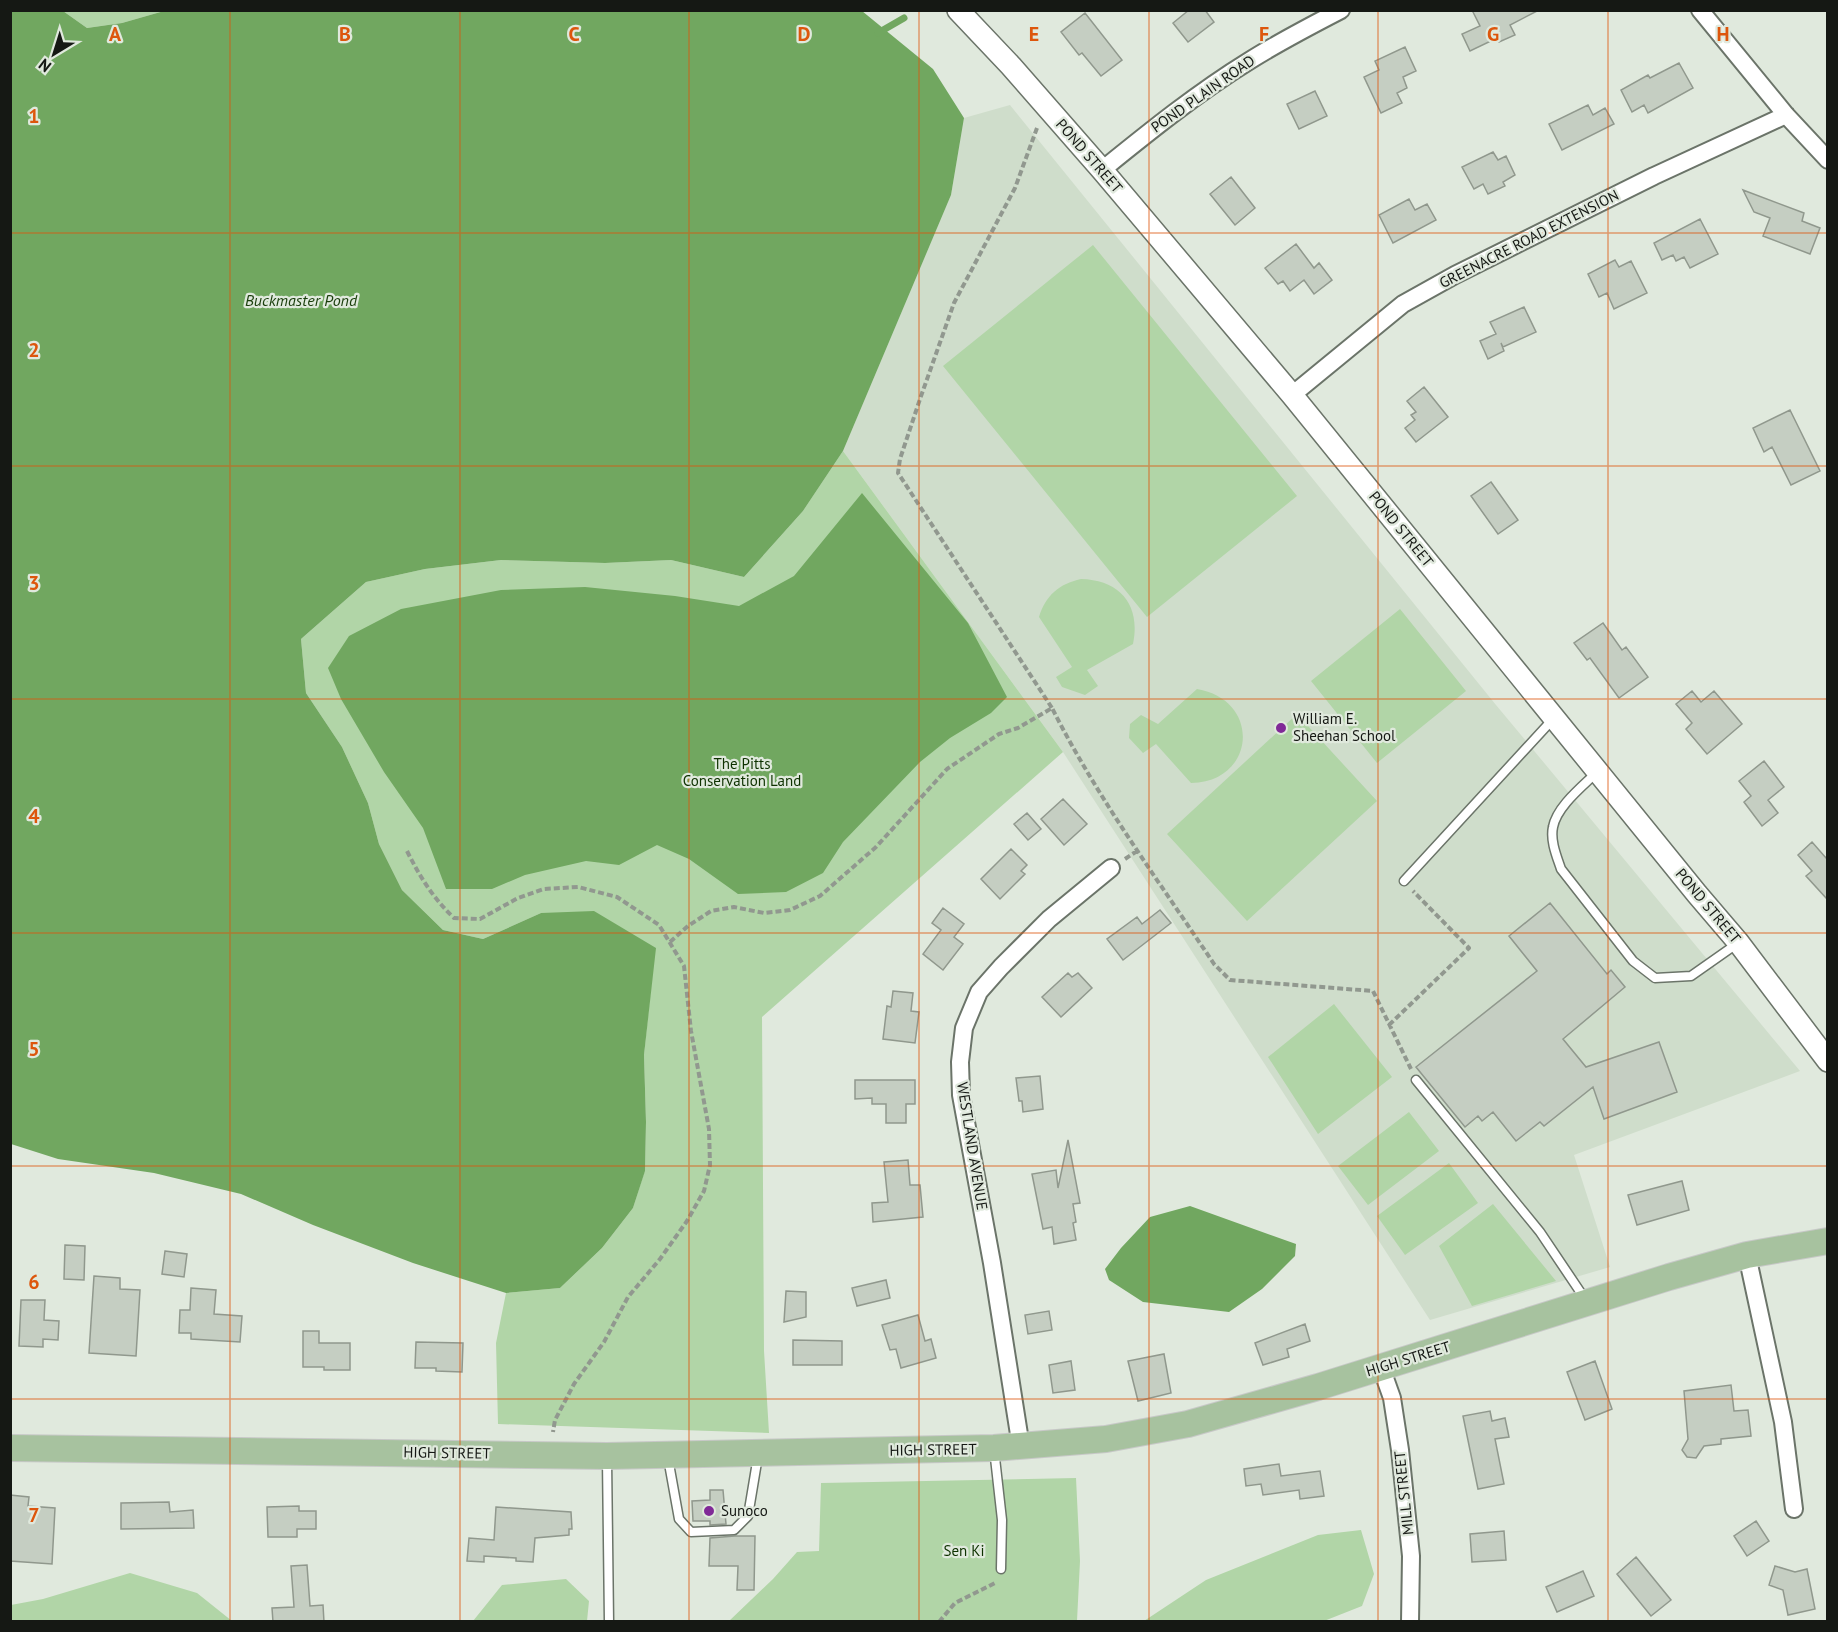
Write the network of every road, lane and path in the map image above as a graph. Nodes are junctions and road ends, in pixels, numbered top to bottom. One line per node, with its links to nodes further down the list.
1 (958, 10): 7 (street, POND STREET)
2 (1341, 10): 7 (street, POND PLAIN ROAD)
3 (1700, 10): 4 (street)
4 (1786, 115): 6 (street); 8 (street, GREENACRE ROAD EXTENSION)
5 (1037, 127): 9 (path)
6 (1827, 160)
7 (1102, 170): 8 (street, POND STREET)
8 (1292, 395): 10 (street, POND STREET)
9 (1052, 708): 15 (path); 17 (path)
10 (1555, 717): 11 (street, POND STREET); 14 (lane)
11 (1598, 771): 16 (street, POND STREET); 16 (lane)
12 (407, 851): 15 (path)
13 (1111, 868): 24 (street, WESTLAND AVENUE)
14 (1404, 881): 17 (path)
15 (670, 942): 28 (path)
16 (1738, 942): 18 (street, POND STREET)
17 (1389, 1025): 19 (path)
18 (1827, 1061)
19 (1416, 1080): 22 (lane)
20 (1827, 1240): 21 (main road, HIGH STREET)
21 (1747, 1255): 22 (main road, HIGH STREET); 31 (street)
22 (1587, 1302): 23 (main road, HIGH STREET)
23 (1381, 1367): 24 (main road, HIGH STREET); 35 (street, MILL STREET)
24 (1022, 1447): 26 (main road, HIGH STREET)
25 (10, 1448): 28 (main road, HIGH STREET)
26 (994, 1448): 27 (main road, HIGH STREET); 32 (lane)
27 (758, 1453): 29 (main road, HIGH STREET); 29 (lane)
28 (549, 1454): 30 (main road, HIGH STREET)
29 (667, 1455): 30 (main road, HIGH STREET)
30 (607, 1456): 33 (lane)
31 (1794, 1509)
32 (1001, 1569): 34 (path)
33 (609, 1622)
34 (939, 1622)
35 (1410, 1622)

